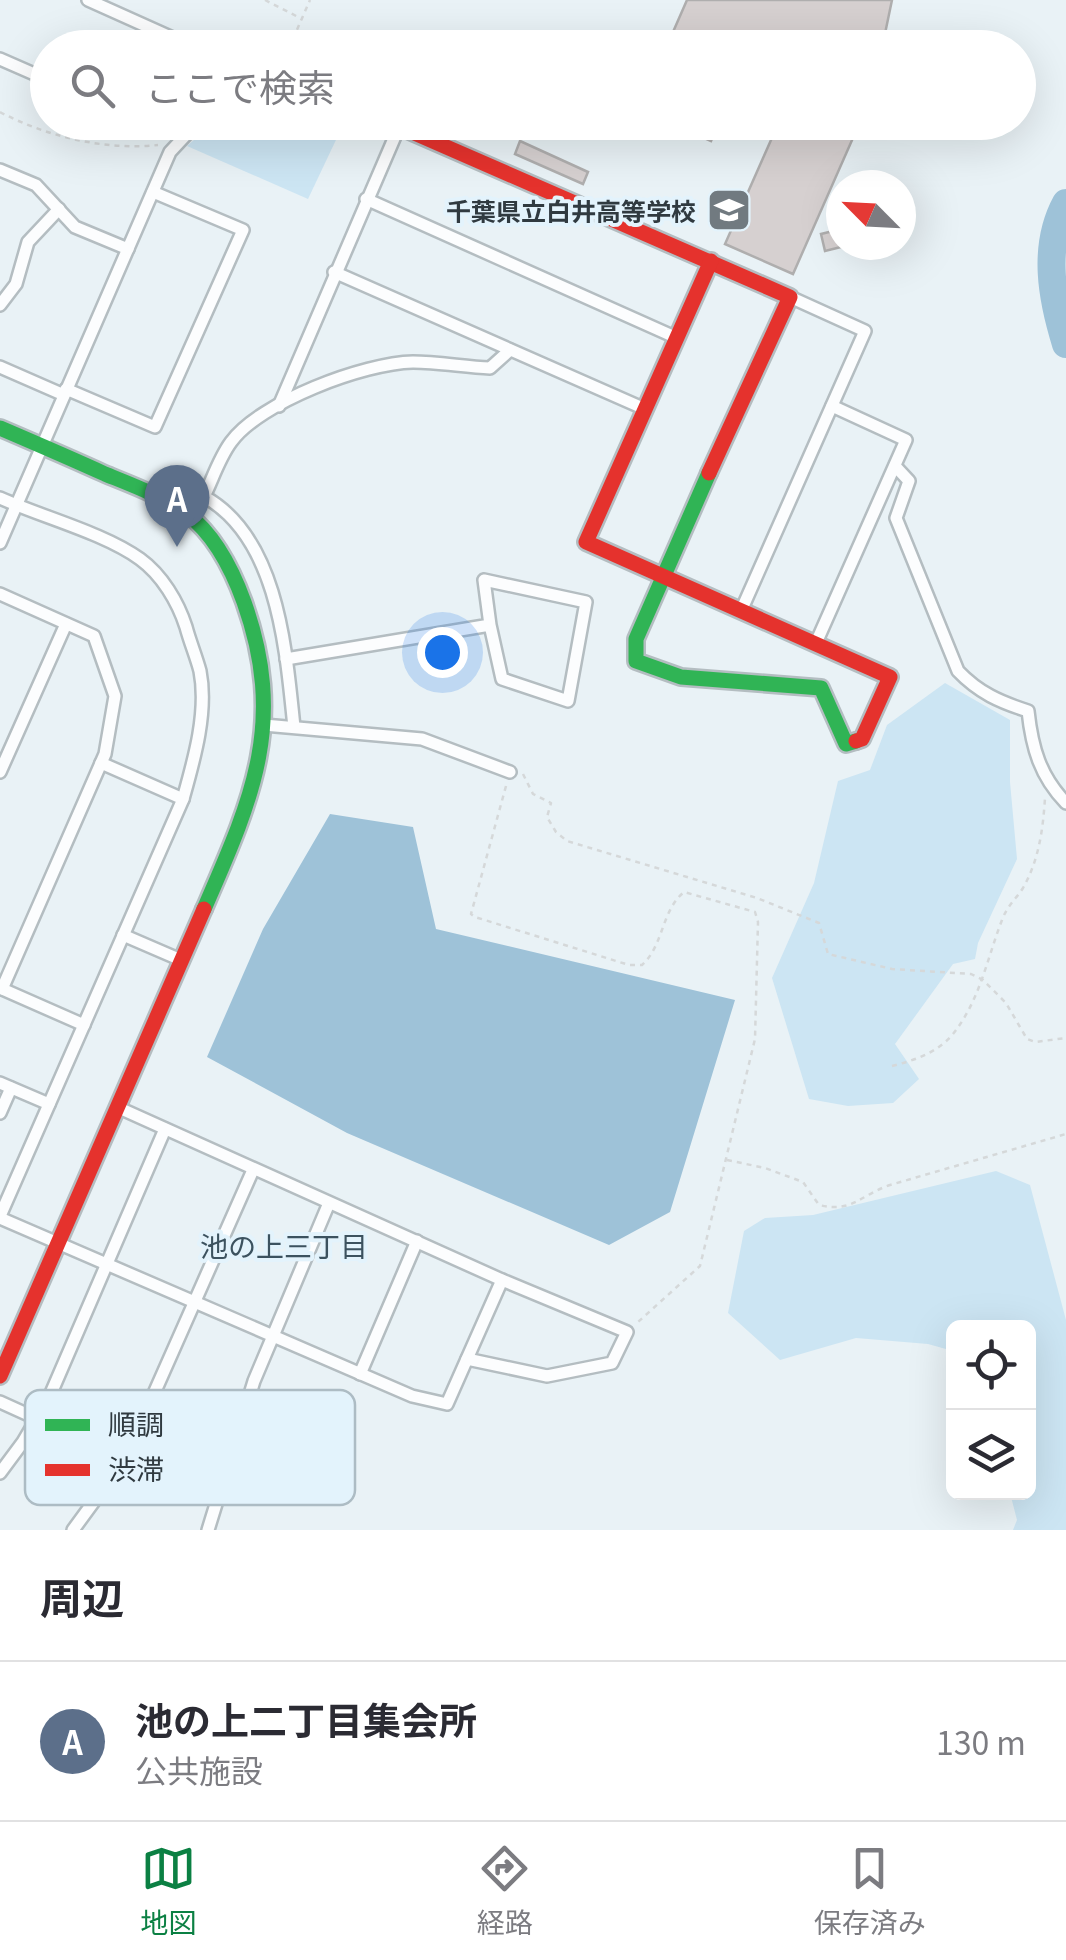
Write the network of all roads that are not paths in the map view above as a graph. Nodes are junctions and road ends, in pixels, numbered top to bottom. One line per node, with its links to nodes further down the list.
1 (88, 0): 2 (street)
2 (149, 30)
3 (0, 59): 4 (street)
4 (30, 72)
5 (178, 140): 9 (street)
6 (388, 140): 10 (street)
7 (429, 140): 13 (street)
8 (0, 170): 11 (street)
9 (152, 192): 12 (street); 20 (street)
10 (366, 199): 14 (street); 17 (street)
11 (59, 209): 12 (street); 16 (street)
12 (128, 249): 20 (street)
13 (711, 262): 15 (street); 17 (street)
14 (334, 272): 18 (street); 21 (street)
15 (790, 297): 22 (street); 32 (street)
16 (0, 305)
17 (676, 338): 23 (street)
18 (510, 350): 21 (street); 23 (street)
19 (0, 367): 20 (street)
20 (65, 392): 25 (street)
21 (278, 406): 27 (street)
22 (832, 406): 26 (street); 34 (street)
23 (645, 409): 32 (street)
24 (0, 428): 25 (street)
25 (42, 446): 29 (street); 30 (street)
26 (895, 466): 37 (street); 45 (street)
27 (205, 497): 30 (street); 38 (street)
28 (0, 498): 29 (street)
29 (17, 506): 31 (street); 44 (street)
30 (192, 518): 39 (street)
31 (0, 544)
32 (662, 575): 34 (street); 37 (street)
33 (0, 594): 35 (street)
34 (741, 611): 37 (street)
35 (66, 624): 41 (street); 42 (street)
36 (490, 625): 36 (street); 38 (street)
37 (816, 642)
38 (286, 659): 40 (street)
39 (264, 726): 40 (street); 47 (street)
40 (294, 727): 43 (street)
41 (102, 763): 44 (street); 48 (street)
42 (0, 772)
43 (510, 772)
44 (183, 799): 46 (street)
45 (1066, 803)
46 (123, 934): 47 (street); 49 (street)
47 (181, 960): 52 (street)
48 (1, 988): 49 (street)
49 (84, 1025): 51 (street)
50 (6, 1086): 51 (street); 53 (street)
51 (49, 1104): 57 (street)
52 (117, 1107): 54 (street); 59 (street)
53 (0, 1113)
54 (165, 1129): 55 (street); 60 (street)
55 (253, 1170): 56 (street); 62 (street)
56 (329, 1204): 58 (street); 63 (street)
57 (0, 1217): 59 (street)
58 (417, 1241): 61 (street); 65 (street)
59 (58, 1244): 60 (street); 66 (street)
60 (107, 1264): 62 (street); 67 (street)
61 (502, 1280): 64 (street); 64 (street)
62 (195, 1304): 63 (street); 68 (street)
63 (272, 1337): 65 (street); 69 (street)
64 (467, 1359): 65 (street)
65 (360, 1374)
66 (0, 1376)
67 (51, 1390)
68 (156, 1390)
69 (251, 1390)
70 (0, 1402): 71 (street)
71 (25, 1413)
72 (25, 1437): 73 (street)
73 (0, 1473)
74 (91, 1505): 76 (street)
75 (216, 1505): 77 (street)
76 (73, 1530)
77 (208, 1530)

